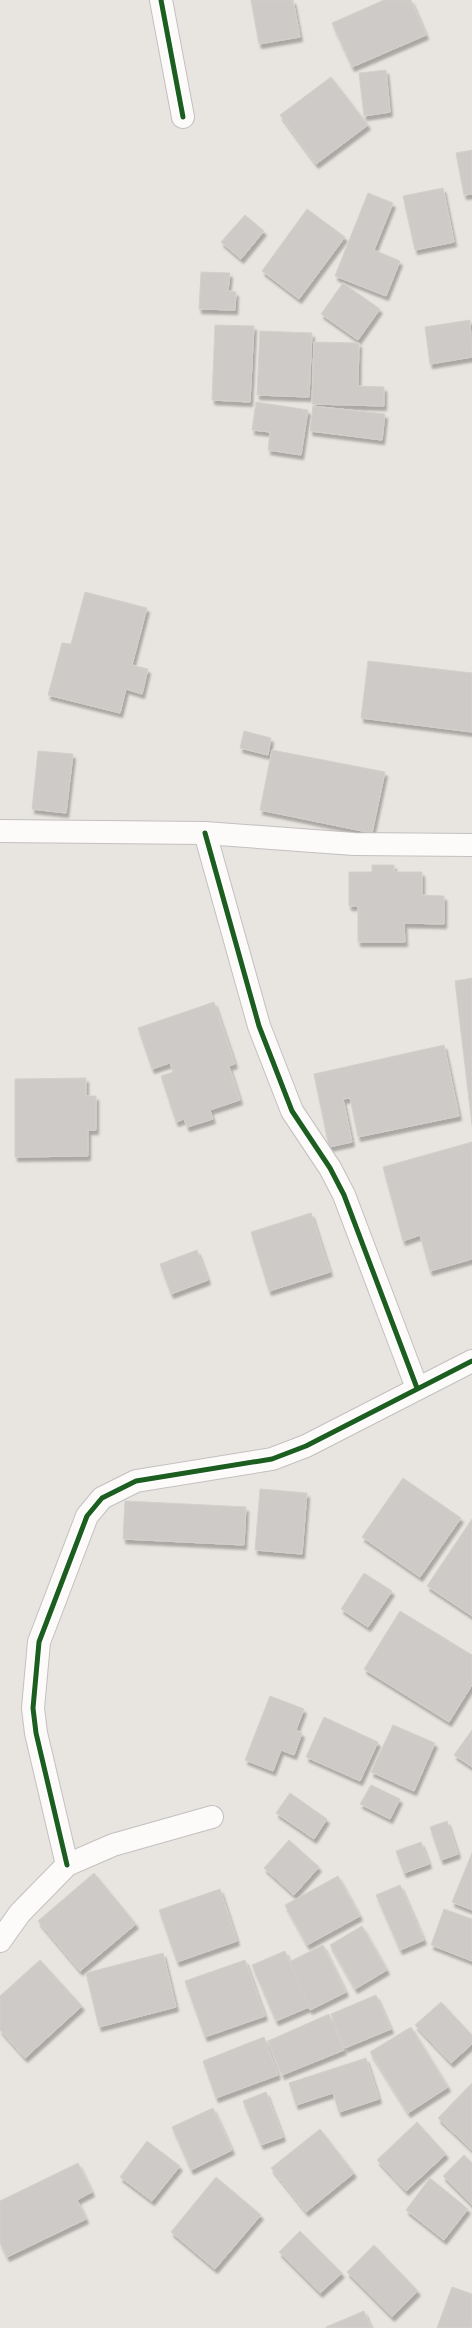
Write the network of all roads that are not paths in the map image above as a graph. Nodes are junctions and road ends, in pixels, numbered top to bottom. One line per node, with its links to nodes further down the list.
1 (161, 0): 2 (street)
2 (183, 117)
3 (0, 831): 4 (street)
4 (206, 833): 5 (street); 7 (street)
5 (472, 845)
6 (472, 1361): 7 (street)
7 (417, 1388): 9 (street)
8 (212, 1817): 9 (street)
9 (67, 1865): 10 (street)
10 (0, 1941)

